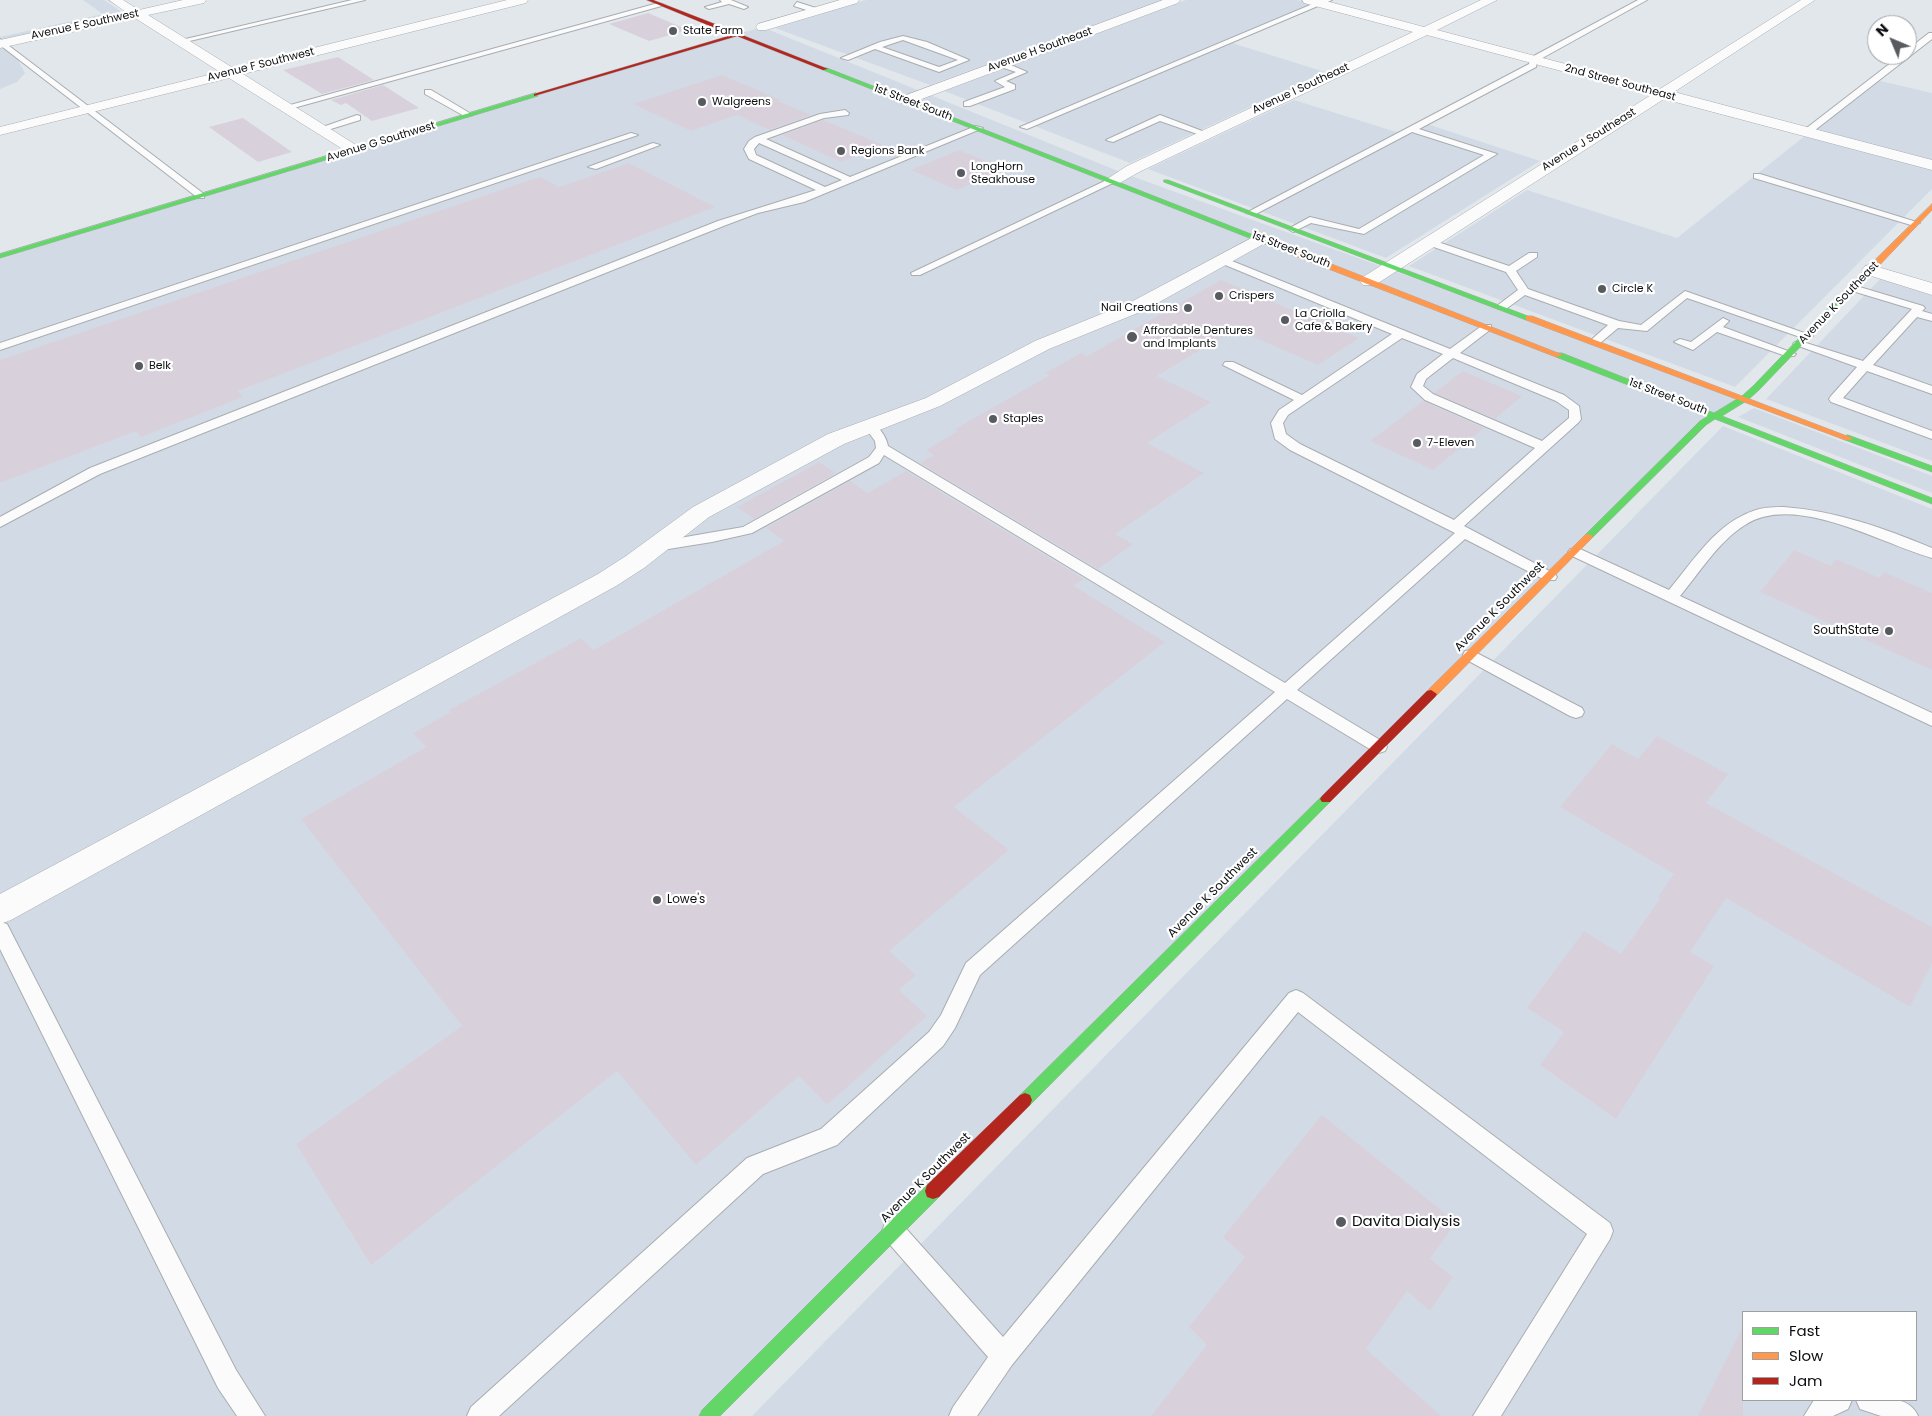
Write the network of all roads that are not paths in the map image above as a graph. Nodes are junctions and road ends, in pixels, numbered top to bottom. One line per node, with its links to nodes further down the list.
1 (115, 0): 18 (street)
2 (200, 0): 18 (street, Avenue E Southwest)
3 (361, 0): 26 (lane)
4 (522, 0): 37 (street, Avenue F Southwest)
5 (649, 0): 14 (main road, 1st Street South)
6 (850, 0): 17 (street)
7 (1174, 0): 34 (street, Avenue H Southeast)
8 (1491, 0): 22 (street, Avenue I Southeast)
9 (1643, 0): 31 (lane)
10 (1810, 0): 41 (street, Avenue J Southeast)
11 (726, 1): 15 (lane); 16 (lane)
12 (1319, 1): 22 (street, 2nd Street Southeast); 50 (lane)
13 (797, 4): 17 (lane)
14 (661, 5): 24 (main road, 1st Street South); 44 (lane)
15 (704, 5): 19 (main road)
16 (744, 7)
17 (816, 11): 21 (street)
18 (137, 14): 26 (street); 27 (street, Avenue E Southwest)
19 (731, 15)
20 (747, 22): 21 (main road)
21 (762, 27): 23 (main road); 24 (main road, Avenue G Southwest)
22 (1425, 31): 31 (street, 2nd Street Southeast); 57 (street, Avenue I Southeast)
23 (778, 33)
24 (737, 35): 42 (main road, 1st Street South); 48 (main road, Avenue G Southwest)
25 (1932, 35): 29 (lane)
26 (181, 41): 37 (street)
27 (1, 43): 45 (lane)
28 (876, 47): 30 (lane); 32 (lane); 32 (lane)
29 (1917, 47)
30 (840, 56): 33 (main road)
31 (1533, 60): 41 (street, 2nd Street Southeast); 53 (lane)
32 (957, 63): 36 (lane)
33 (862, 64)
34 (1001, 64): 36 (street, Avenue H Southeast); 43 (lane)
35 (1893, 65): 55 (lane)
36 (981, 72): 39 (street, Avenue H Southeast)
37 (231, 73): 44 (street); 45 (street, Avenue F Southwest)
38 (913, 84): 39 (main road, 1st Street South)
39 (931, 90): 42 (street, Avenue H Southeast); 43 (main road, 1st Street South)
40 (428, 92): 48 (lane)
41 (1663, 94): 55 (street, 2nd Street Southeast); 77 (street, Avenue J Southeast)
42 (906, 100): 51 (main road, 1st Street South)
43 (958, 101): 46 (main road, 1st Street South)
44 (287, 108): 52 (street)
45 (87, 109): 54 (street, Avenue F Southwest); 71 (lane)
46 (983, 111)
47 (845, 113): 59 (lane)
48 (469, 115): 63 (main road, Avenue G Southwest)
49 (357, 118): 52 (lane)
50 (1020, 125): 56 (main road)
51 (979, 128): 69 (lane); 70 (main road, 1st Street South)
52 (320, 129): 63 (street)
53 (1411, 129): 73 (lane); 75 (lane)
54 (0, 131)
55 (1807, 132): 65 (street, 2nd Street Southeast)
56 (1042, 134)
57 (1206, 134): 60 (lane); 67 (street, Avenue I Southeast)
58 (634, 135): 101 (lane)
59 (760, 140): 61 (lane); 69 (lane); 69 (lane)
60 (1110, 140)
61 (788, 141)
62 (656, 145): 66 (lane)
63 (354, 150): 71 (main road, Avenue G Southwest)
64 (1114, 162): 67 (main road, 1st Street South)
65 (1932, 165)
66 (593, 167)
67 (1133, 169): 70 (street, Avenue I Southeast); 73 (main road, 1st Street South)
68 (1757, 176): 74 (lane)
69 (846, 180): 116 (lane)
70 (1112, 181): 76 (main road, 1st Street South); 84 (lane)
71 (201, 196): 79 (main road, Avenue G Southwest)
72 (1932, 206): 74 (main road, Avenue K Southeast)
73 (1251, 213): 75 (main road, 1st Street South)
74 (1915, 223): 83 (main road, Avenue K Southeast)
75 (1293, 229): 81 (main road, 1st Street South)
76 (1261, 238): 80 (street); 85 (main road, 1st Street South)
77 (1429, 242): 81 (street, Avenue J Southeast); 82 (lane)
78 (1534, 255): 82 (lane)
79 (0, 256)
80 (1222, 260): 97 (lane); 110 (street)
81 (1392, 266): 85 (street, Avenue J Southeast); 89 (main road, 1st Street South)
82 (1510, 270): 88 (lane)
83 (1871, 270): 86 (main road, Avenue K Southeast); 87 (street)
84 (916, 273)
85 (1369, 281): 95 (main road, 1st Street South)
86 (1854, 288): 91 (lane); 99 (main road, Avenue K Southeast)
87 (1932, 289)
88 (1524, 291): 89 (lane); 93 (lane)
89 (1502, 307): 100 (main road, 1st Street South)
90 (1734, 311): 93 (lane); 96 (lane); 99 (lane)
91 (1914, 313): 92 (lane); 105 (lane)
92 (1932, 318)
93 (1616, 324): 100 (lane)
94 (1698, 326): 96 (lane)
95 (1487, 327): 102 (lane); 109 (main road, 1st Street South)
96 (1713, 329): 98 (lane); 103 (lane)
97 (1401, 333): 102 (lane); 108 (lane)
98 (1684, 339)
99 (1803, 340): 103 (main road, Avenue K Southeast); 105 (lane)
100 (1595, 342): 107 (main road, 1st Street South)
101 (0, 347)
102 (1451, 354): 112 (lane); 112 (lane)
103 (1790, 354): 107 (main road, Avenue K Southeast)
104 (1229, 365): 108 (lane)
105 (1865, 366): 106 (lane); 111 (lane)
106 (1932, 390)
107 (1745, 398): 109 (main road, Avenue K Southwest); 114 (main road, 1st Street South)
108 (1303, 400): 117 (lane)
109 (1714, 416): 115 (main road, 1st Street South); 119 (main road, Avenue K Southwest)
110 (869, 425): 113 (lane); 118 (street)
111 (1932, 435)
112 (1544, 447): 117 (lane)
113 (882, 448): 118 (lane); 124 (lane)
114 (1932, 469)
115 (1932, 501)
116 (0, 523)
117 (1460, 529): 121 (lane); 124 (lane)
118 (656, 546): 128 (street)
119 (1575, 552): 121 (main road, Avenue K Southwest); 122 (lane)
120 (1932, 553): 122 (lane)
121 (1550, 577): 123 (main road, Avenue K Southwest)
122 (1671, 597): 126 (lane)
123 (1471, 655): 125 (lane); 127 (main road, Avenue K Southwest)
124 (1286, 691): 127 (lane); 135 (lane)
125 (1576, 712)
126 (1932, 720)
127 (1379, 747): 130 (main road, Avenue K Southwest)
128 (0, 910)
129 (0, 930): 134 (lane)
130 (893, 1231): 131 (lane); 136 (main road, Avenue K Southwest)
131 (1003, 1356): 137 (lane); 138 (lane)
132 (1837, 1401): 139 (lane)
133 (1873, 1401): 140 (lane)
134 (252, 1416)
135 (480, 1416)
136 (708, 1416)
137 (962, 1416)
138 (1486, 1416)
139 (1818, 1416)
140 (1905, 1416)

